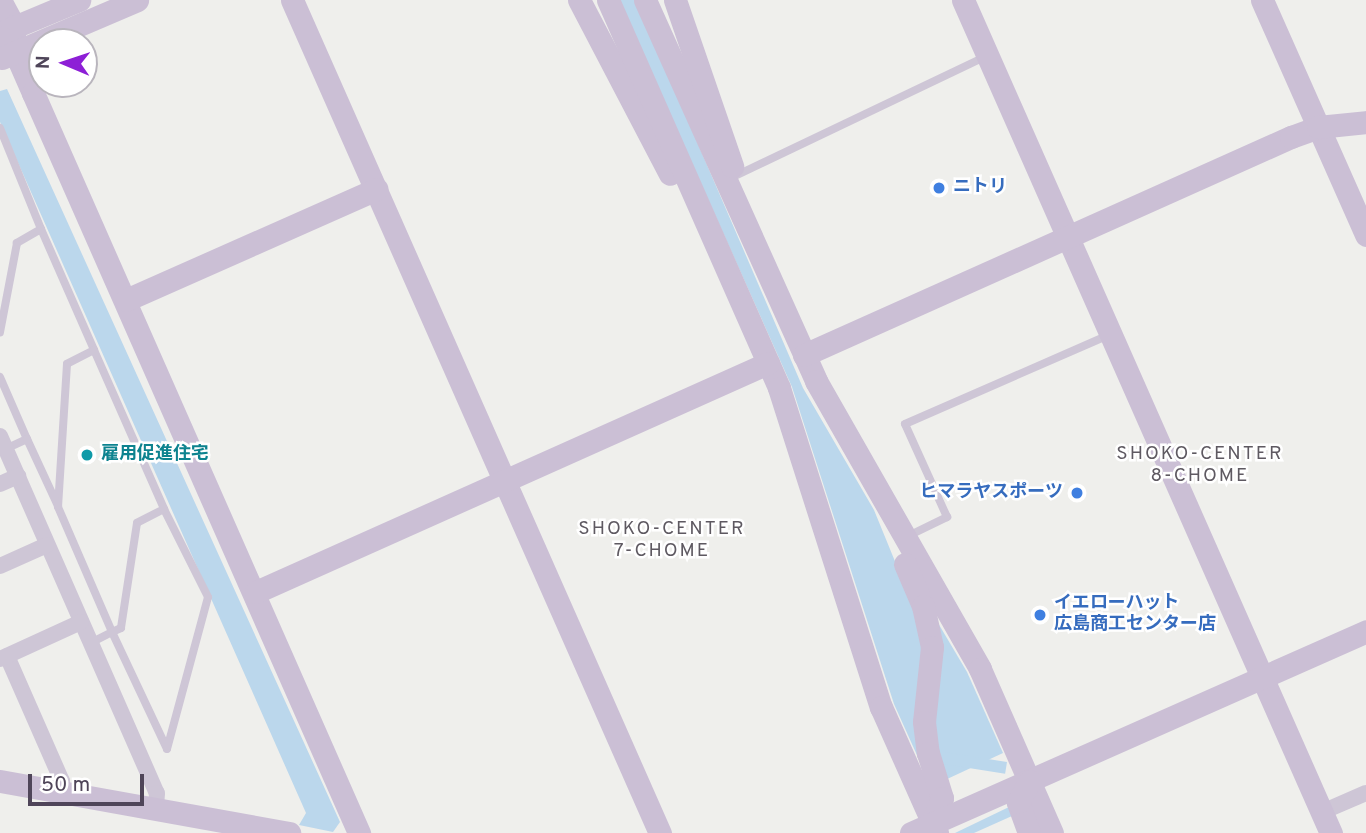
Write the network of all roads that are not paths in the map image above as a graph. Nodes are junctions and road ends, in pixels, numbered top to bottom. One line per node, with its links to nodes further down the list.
1 (0, 0): 11 (street)
2 (79, 0): 11 (street)
3 (137, 0): 11 (street)
4 (292, 0): 17 (street)
5 (579, 0): 23 (street)
6 (608, 0): 23 (street)
7 (645, 0): 21 (street)
8 (675, 0): 16 (street)
9 (963, 0): 12 (street)
10 (1262, 0): 14 (street)
11 (6, 41): 22 (street)
12 (988, 56): 16 (lane); 20 (street)
13 (1366, 122): 14 (street)
14 (1318, 127): 19 (street); 20 (street)
15 (0, 128): 18 (lane)
16 (735, 176): 21 (street)
17 (376, 189): 22 (street); 34 (street)
18 (41, 229): 24 (lane); 26 (lane)
19 (1366, 235)
20 (1068, 239): 25 (street); 27 (street)
21 (770, 284): 27 (street)
22 (126, 300): 41 (street)
23 (743, 310): 28 (street)
24 (0, 332)
25 (1109, 335): 38 (lane); 47 (street)
26 (94, 350): 36 (lane); 37 (lane)
27 (804, 355): 32 (street)
28 (768, 363): 34 (street); 54 (street)
29 (0, 377): 30 (lane)
30 (27, 439): 31 (lane); 36 (lane)
31 (3, 442): 33 (street)
32 (869, 475): 38 (street); 54 (street)
33 (18, 476): 35 (street); 39 (street)
34 (507, 480): 41 (street); 57 (street)
35 (0, 484)
36 (58, 507): 44 (lane)
37 (164, 509): 44 (lane); 44 (lane)
38 (905, 538): 49 (street)
39 (47, 545): 40 (street); 42 (street)
40 (0, 566)
41 (256, 592): 56 (street)
42 (81, 622): 45 (street); 46 (street)
43 (1366, 631): 47 (street)
44 (112, 632): 45 (lane)
45 (90, 643): 52 (street)
46 (4, 657): 50 (street)
47 (1261, 679): 49 (street); 53 (street)
48 (0, 781): 50 (street)
49 (1030, 781): 54 (street); 59 (street); 60 (street)
50 (62, 791): 52 (street)
51 (1366, 793): 53 (street)
52 (156, 808): 55 (street)
53 (1327, 823)
54 (934, 828): 58 (street)
55 (289, 833)
56 (359, 833)
57 (660, 833)
58 (911, 833)
59 (1029, 833)
60 (1052, 833)

